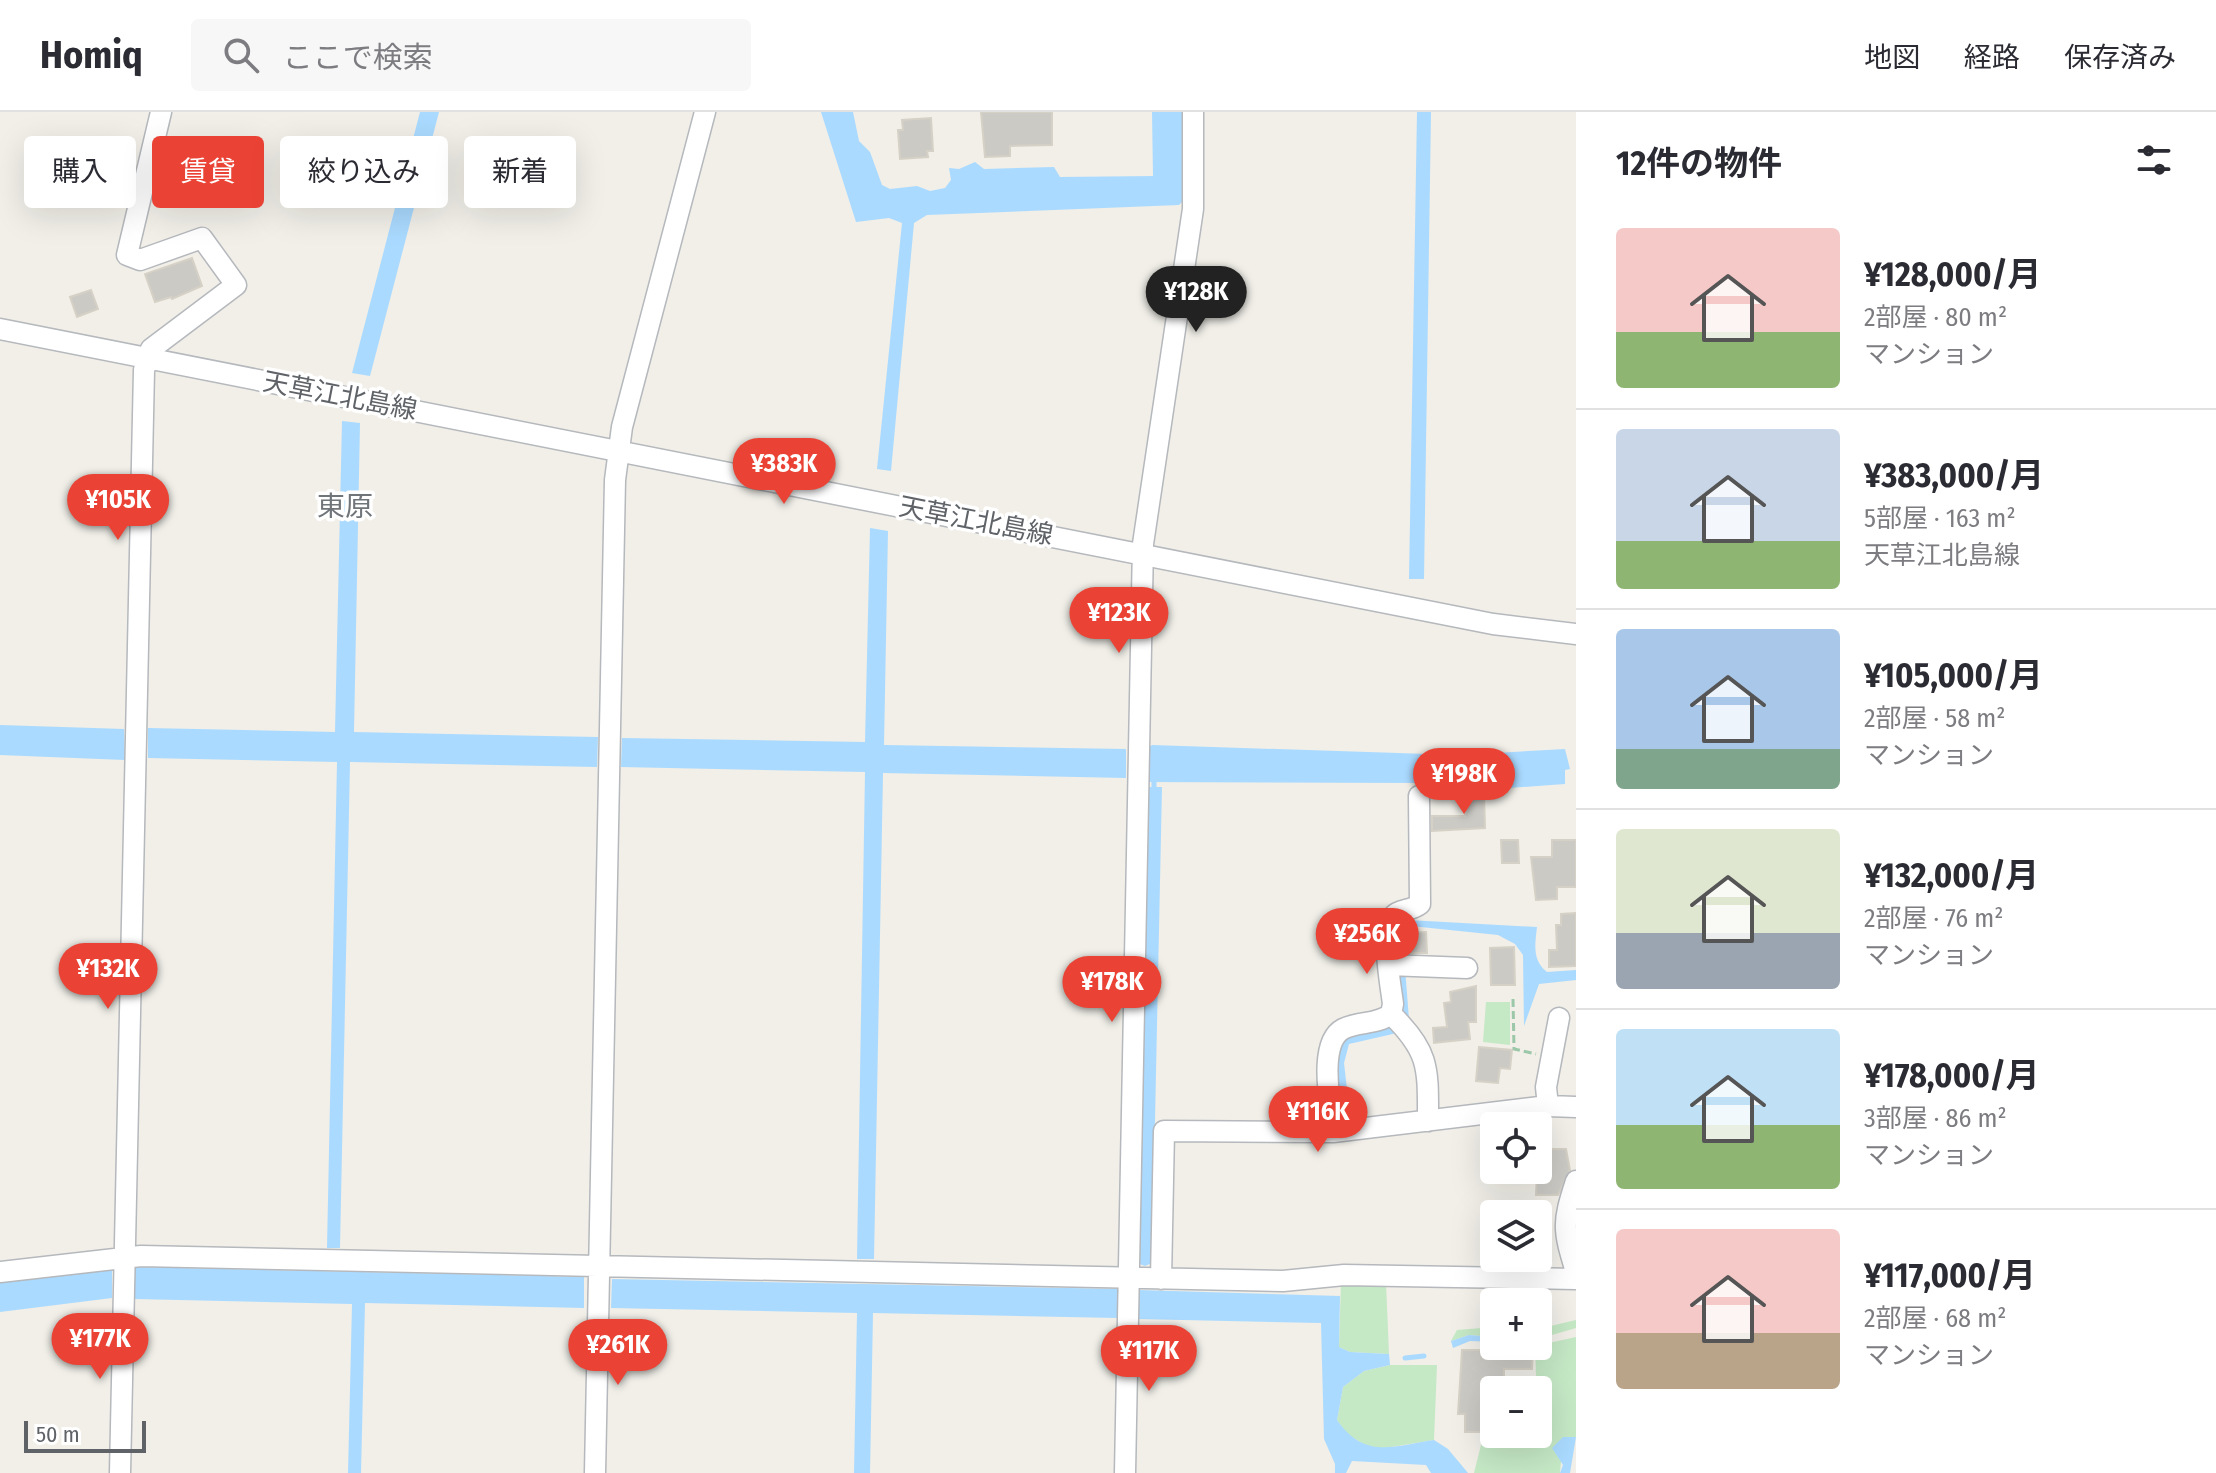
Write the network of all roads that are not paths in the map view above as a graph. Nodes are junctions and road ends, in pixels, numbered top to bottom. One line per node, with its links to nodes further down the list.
1 (161, 112): 5 (street)
2 (705, 112): 6 (street)
3 (1193, 112): 7 (street)
4 (0, 329): 5 (street, 天草江北島線)
5 (148, 358): 6 (street, 天草江北島線); 21 (street)
6 (618, 452): 7 (street, 天草江北島線); 24 (street)
7 (1143, 554): 8 (street, 天草江北島線); 25 (street)
8 (1576, 634)
9 (1419, 796): 10 (street)
10 (1398, 966): 11 (street); 13 (street)
11 (1467, 968)
12 (1559, 1018): 14 (street)
13 (1399, 1021): 16 (street); 17 (street)
14 (1548, 1106): 15 (street); 16 (street)
15 (1576, 1107)
16 (1428, 1121): 17 (street)
17 (1333, 1132): 22 (street)
18 (1576, 1181): 20 (street)
19 (0, 1272): 21 (street)
20 (1576, 1272)
21 (125, 1274): 24 (street); 26 (street)
22 (1161, 1279): 23 (street); 25 (street)
23 (1576, 1279)
24 (598, 1283): 25 (street); 27 (street)
25 (1129, 1296): 28 (street)
26 (120, 1473)
27 (595, 1473)
28 (1125, 1473)

